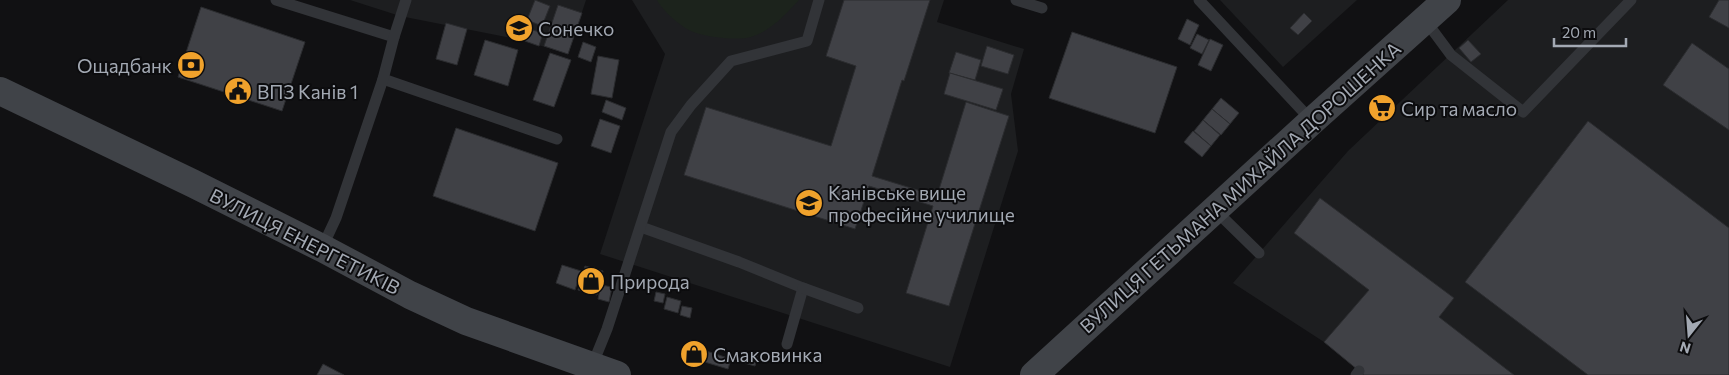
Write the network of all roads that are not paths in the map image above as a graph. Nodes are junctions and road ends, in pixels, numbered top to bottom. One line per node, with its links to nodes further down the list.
1 (276, 0): 10 (lane)
2 (406, 0): 10 (lane)
3 (819, 0): 16 (lane)
4 (1016, 0): 8 (lane)
5 (1199, 0): 13 (lane)
6 (1447, 0): 9 (main road, ВУЛИЦЯ ГЕТЬМАНА МИХАЙЛА ДОРОШЕНКА)
7 (1631, 0): 9 (lane)
8 (1042, 8)
9 (1425, 20): 13 (main road, ВУЛИЦЯ ГЕТЬМАНА МИХАЙЛА ДОРОШЕНКА)
10 (394, 37): 11 (lane)
11 (383, 79): 14 (lane); 17 (lane)
12 (0, 91): 17 (main road, ВУЛИЦЯ ЕНЕРГЕТИКІВ)
13 (1312, 121): 15 (main road, ВУЛИЦЯ ГЕТЬМАНА МИХАЙЛА ДОРОШЕНКА)
14 (557, 139)
15 (1215, 210): 18 (lane); 24 (main road, ВУЛИЦЯ ГЕТЬМАНА МИХАЙЛА ДОРОШЕНКА)
16 (641, 227): 19 (lane); 22 (lane)
17 (322, 248): 22 (main road, ВУЛИЦЯ ЕНЕРГЕТИКІВ)
18 (1259, 253)
19 (803, 288): 20 (lane); 21 (lane)
20 (858, 308)
21 (787, 344)
22 (591, 367): 23 (main road, ВУЛИЦЯ ЕНЕРГЕТИКІВ)
23 (617, 375)
24 (1034, 375)

